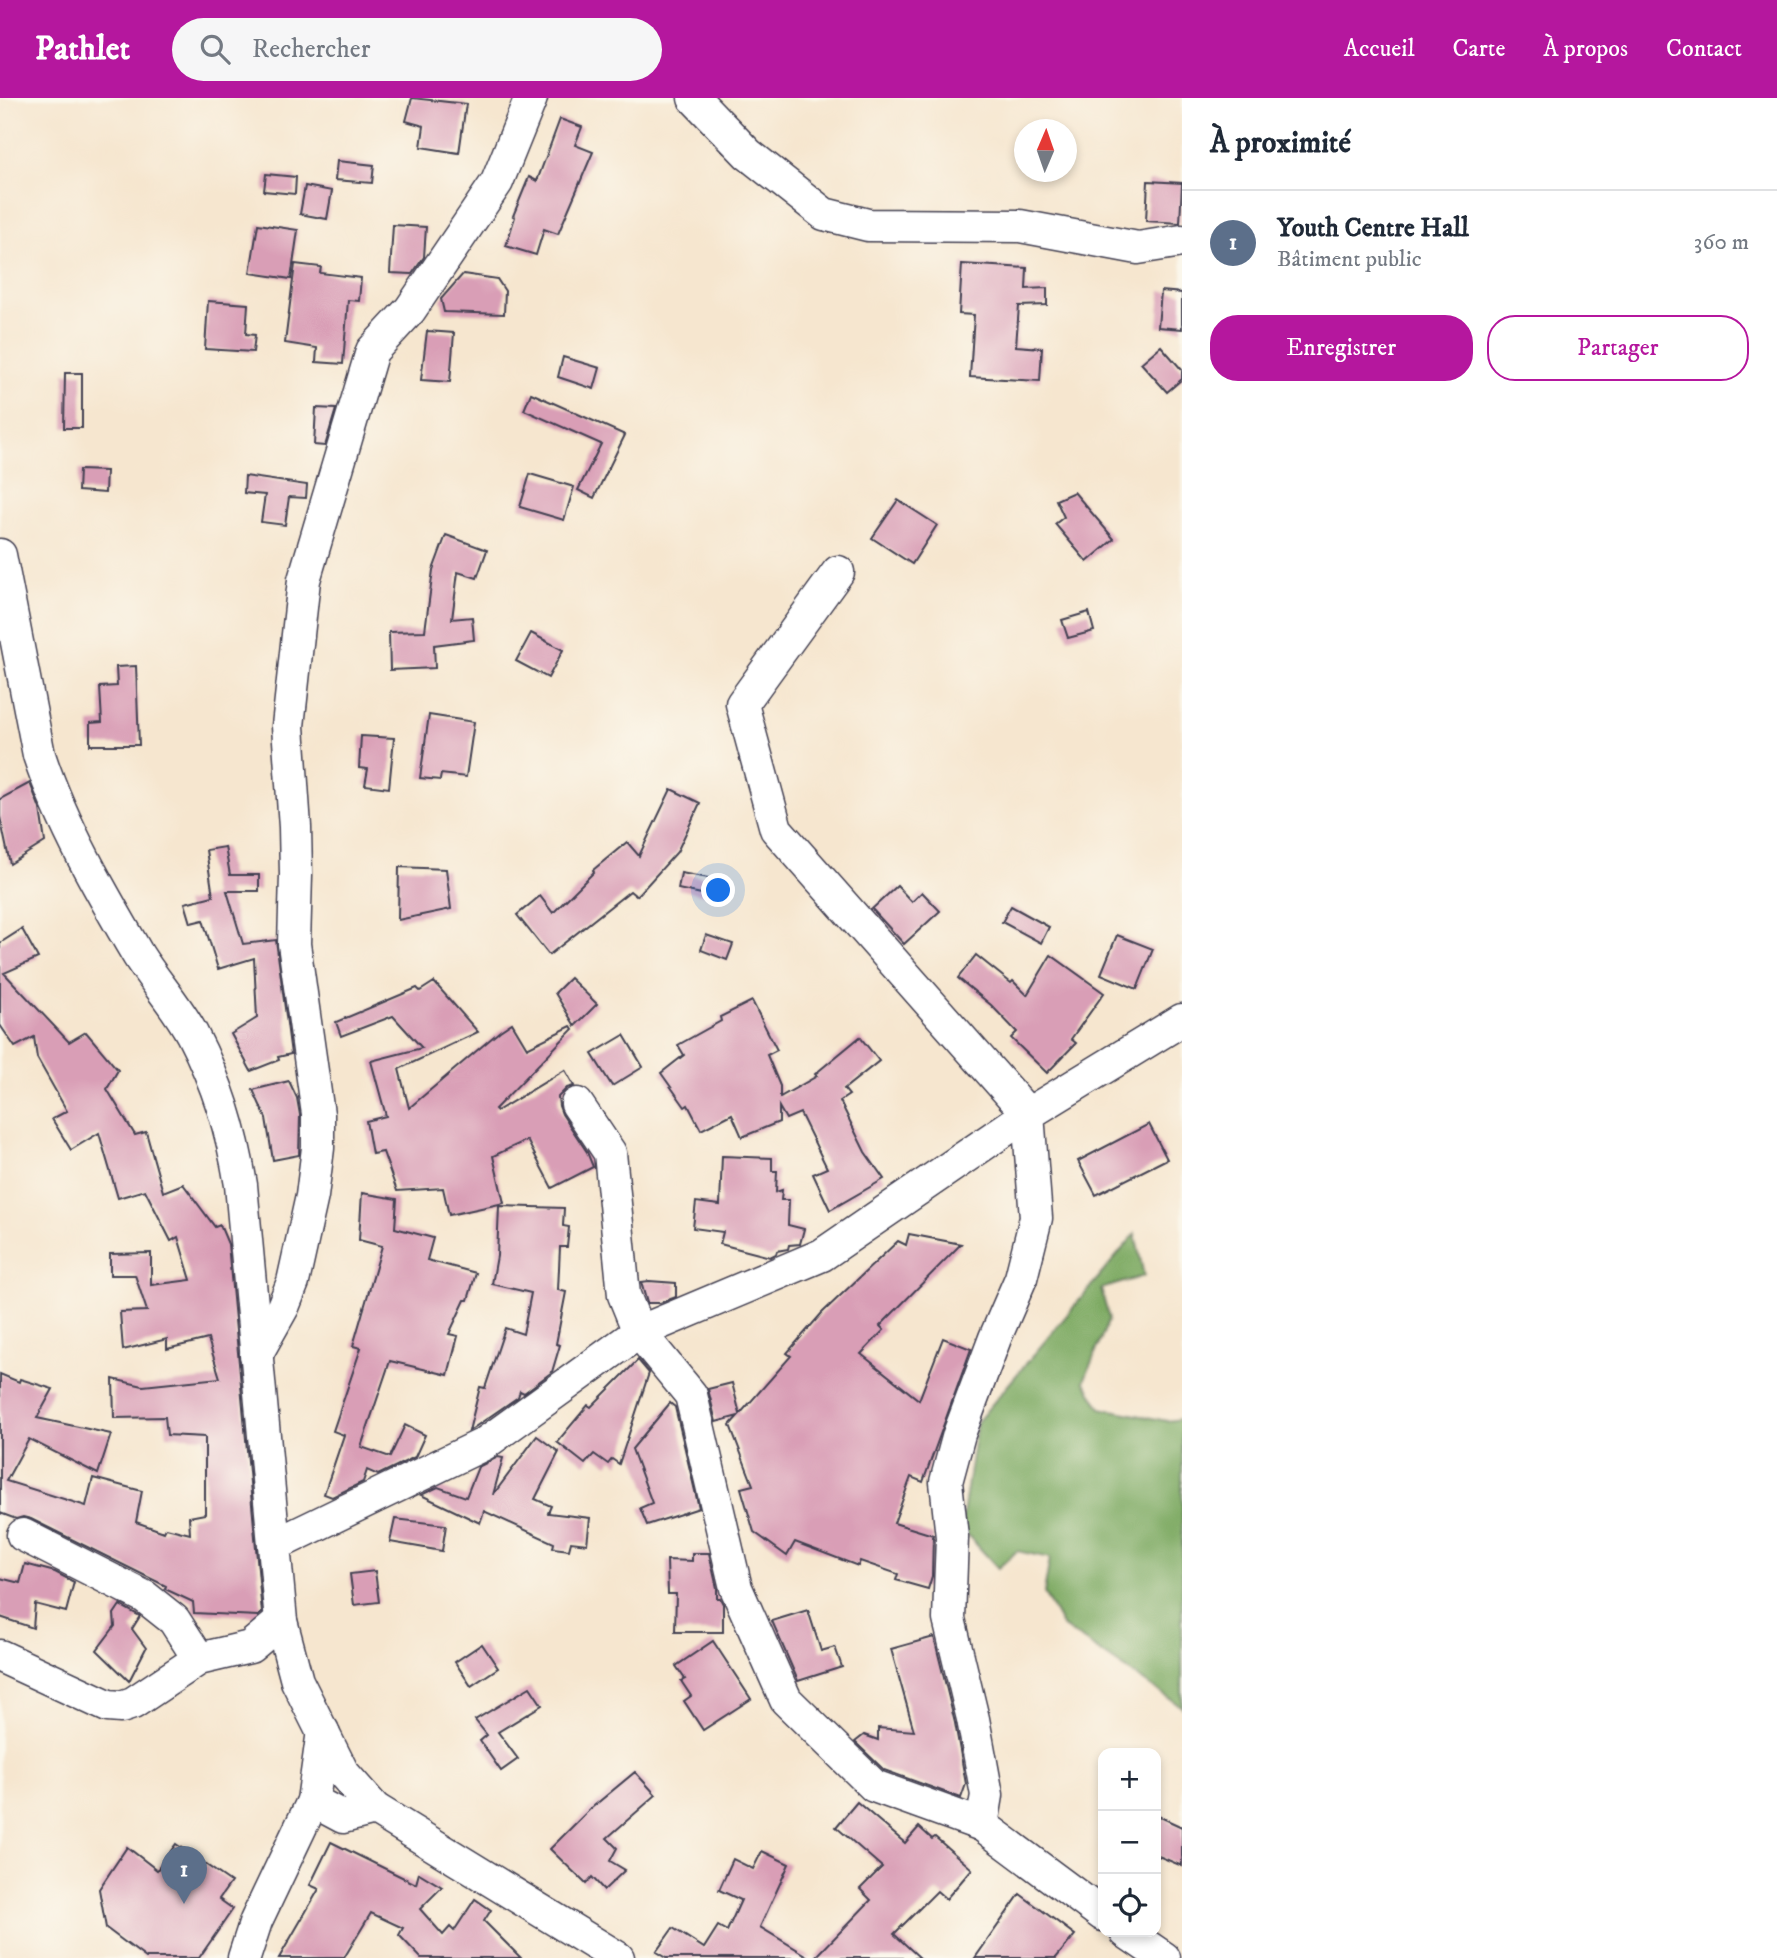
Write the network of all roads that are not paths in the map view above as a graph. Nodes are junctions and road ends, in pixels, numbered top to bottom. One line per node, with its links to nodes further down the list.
1 (531, 98): 10 (street)
2 (694, 98): 3 (street)
3 (1182, 241)
4 (0, 555): 10 (street)
5 (838, 572): 8 (street)
6 (1182, 1020): 8 (street)
7 (577, 1104): 9 (street)
8 (1028, 1114): 9 (street); 19 (street)
9 (639, 1332): 12 (street); 19 (street)
10 (256, 1355): 12 (street)
11 (23, 1535): 15 (street)
12 (275, 1545): 13 (street)
13 (281, 1621): 15 (street); 16 (street)
14 (0, 1656): 15 (street)
15 (199, 1659)
16 (323, 1731): 17 (street); 18 (street)
17 (313, 1801): 18 (street); 22 (street)
18 (375, 1809): 23 (street)
19 (982, 1825): 20 (street)
20 (1098, 1911)
21 (1127, 1943): 24 (street)
22 (244, 1958)
23 (618, 1958)
24 (1164, 1958)

